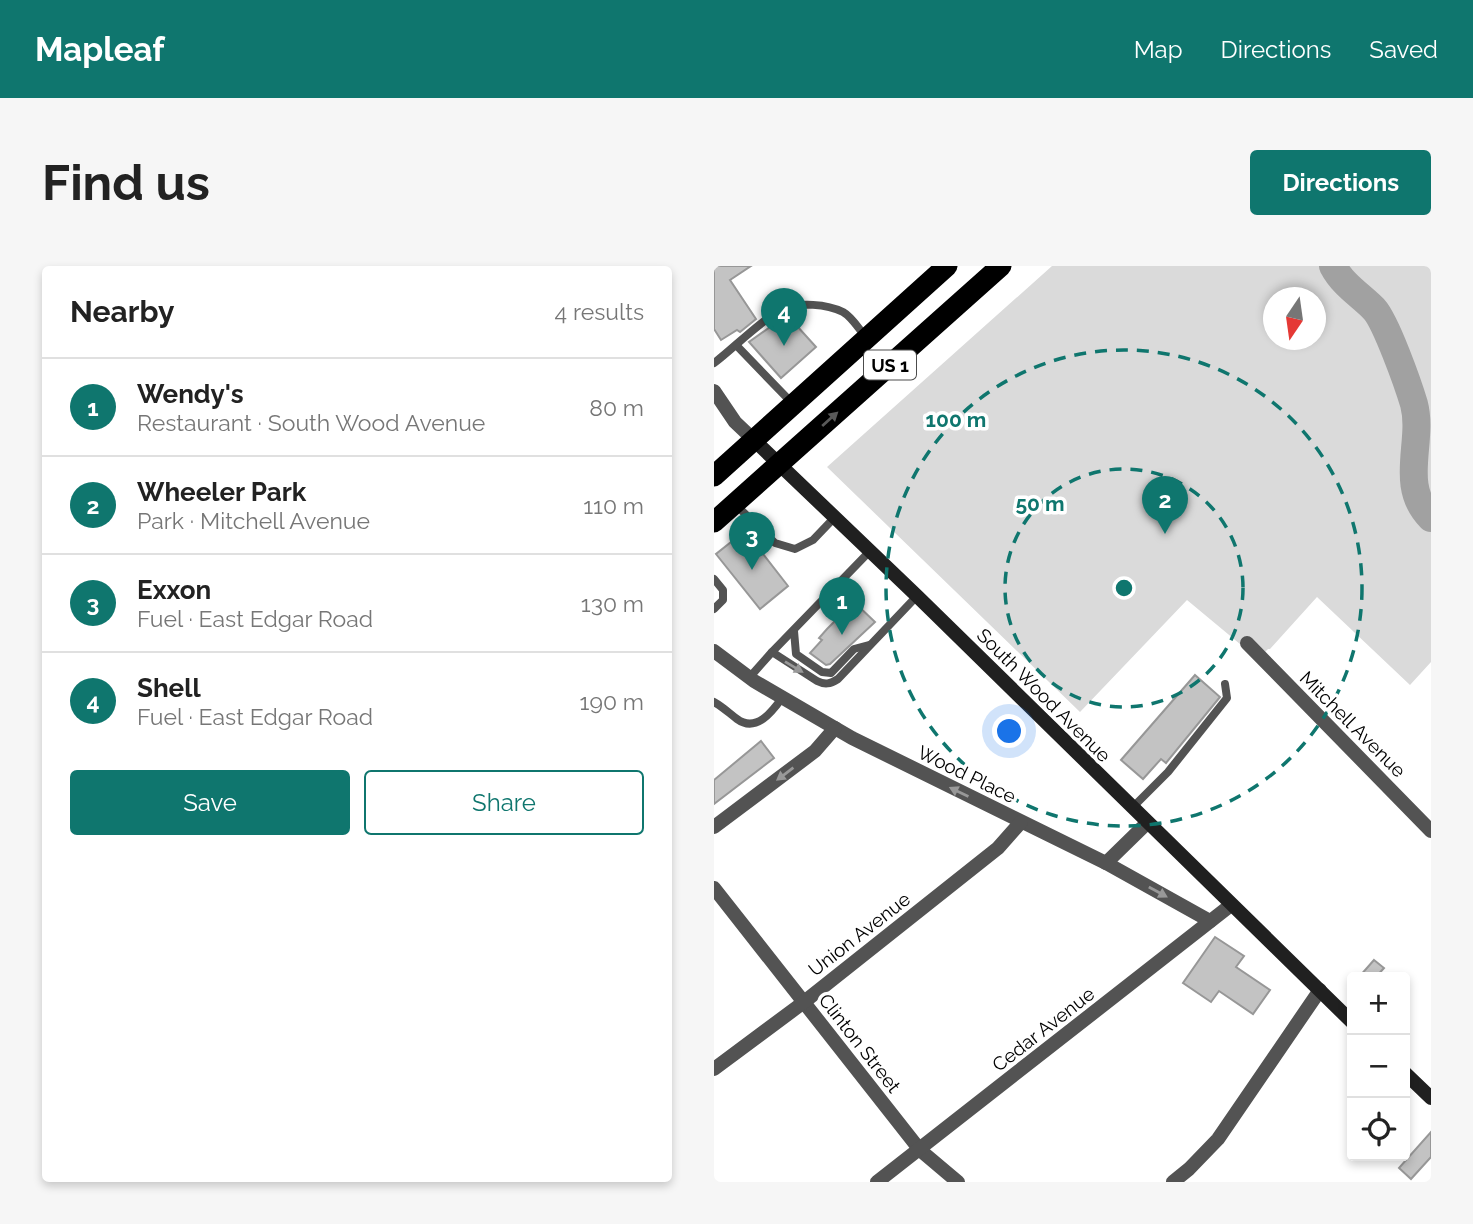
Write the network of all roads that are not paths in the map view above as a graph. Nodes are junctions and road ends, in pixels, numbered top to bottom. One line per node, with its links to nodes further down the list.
1 (947, 266): 3 (highway, US 1)
2 (1001, 266): 9 (highway, US 1, one-way to 2)
3 (866, 339): 4 (lane); 7 (highway, US 1)
4 (737, 346): 5 (lane); 7 (lane)
5 (714, 363)
6 (714, 391): 8 (street, South Wood Avenue)
7 (793, 405): 8 (highway, US 1)
8 (754, 441): 9 (main road, South Wood Avenue); 10 (highway, US 1)
9 (779, 464): 11 (highway, US 1); 12 (main road, South Wood Avenue)
10 (714, 476)
11 (735, 504): 12 (lane); 13 (highway, US 1)
12 (835, 517): 14 (main road, South Wood Avenue)
13 (714, 522)
14 (869, 552): 16 (main road, South Wood Avenue); 18 (lane)
15 (714, 579): 17 (lane)
16 (916, 596): 20 (lane); 28 (main road, South Wood Avenue)
17 (714, 609)
18 (794, 631): 20 (lane); 22 (lane)
19 (1247, 643): 32 (street, Mitchell Avenue)
20 (871, 645): 22 (lane, one-way to 20)
21 (714, 651): 23 (street, Wood Place)
22 (772, 652): 23 (lane)
23 (749, 678): 25 (street, Wood Place)
24 (1225, 684): 28 (lane)
25 (782, 698): 26 (lane); 27 (street, Wood Place)
26 (714, 702)
27 (835, 728): 29 (street, Wood Place, one-way to 27); 31 (street, one-way to 31)
28 (1132, 808): 30 (main road, South Wood Avenue)
29 (1021, 822): 33 (street, Wood Place); 38 (street, Union Avenue)
30 (1147, 823): 33 (street); 35 (main road, South Wood Avenue)
31 (714, 827)
32 (1431, 831)
33 (1106, 863): 36 (street, Wood Place, one-way to 36)
34 (714, 888): 38 (street, Clinton Street)
35 (1231, 905): 36 (street, Cedar Avenue); 37 (main road, South Wood Avenue)
36 (1210, 921): 43 (street, Cedar Avenue)
37 (1320, 990): 39 (main road, South Wood Avenue); 46 (street)
38 (804, 1002): 40 (street, Union Avenue); 43 (street, Clinton Street)
39 (1347, 1017)
40 (714, 1069)
41 (1410, 1078): 42 (main road)
42 (1431, 1098)
43 (920, 1150): 44 (street, Cedar Avenue); 45 (street, Clinton Street)
44 (877, 1182)
45 (958, 1182)
46 (1172, 1182)

